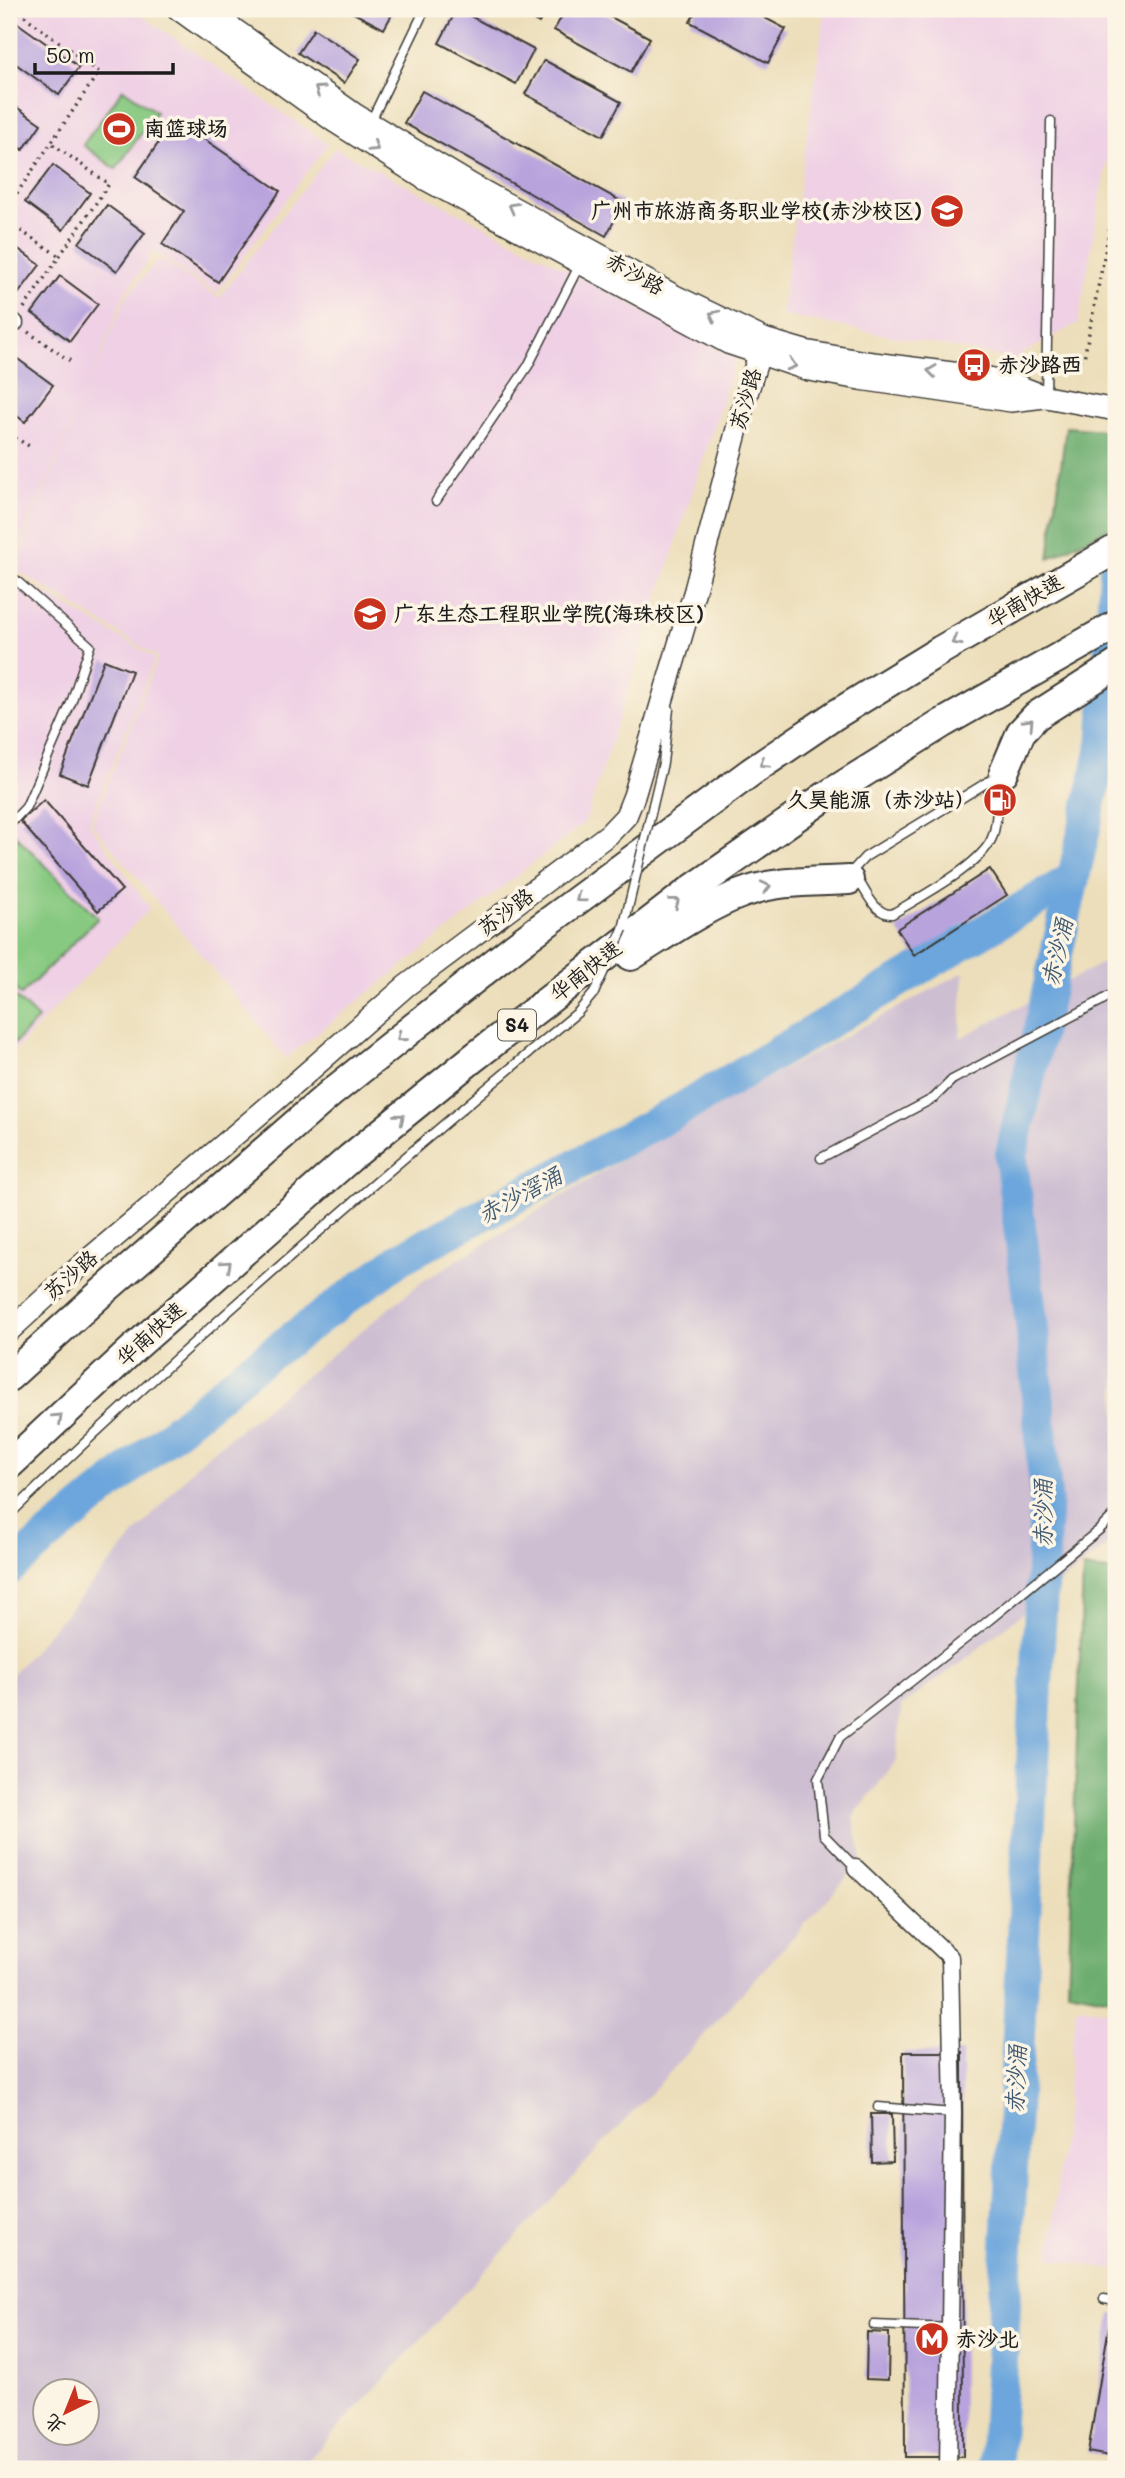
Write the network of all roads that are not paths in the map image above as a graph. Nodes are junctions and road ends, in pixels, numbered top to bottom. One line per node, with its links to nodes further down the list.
1 (178, 9): 6 (main road, one-way to 6)
2 (205, 9): 5 (main road, 赤沙路, one-way to 2)
3 (425, 9): 5 (lane)
4 (1051, 121): 8 (lane)
5 (370, 124): 7 (main road, 赤沙路, one-way to 5)
6 (580, 264): 7 (main road); 10 (lane)
7 (762, 347): 8 (main road, 赤沙路); 14 (main road, 苏沙路)
8 (1046, 397): 9 (main road, 赤沙路)
9 (1116, 410)
10 (436, 501)
11 (1116, 549): 23 (highway, 华南快速, one-way to 23)
12 (9, 574): 17 (lane)
13 (1116, 625): 20 (highway, 华南快速 / S4, one-way to 13)
14 (674, 661): 22 (main road, 苏沙路); 26 (lane, bridge)
15 (1116, 665): 16 (highway, one-way to 15)
16 (1004, 772): 18 (lane); 18 (lane)
17 (9, 825)
18 (849, 880): 20 (highway, one-way to 18)
19 (1116, 992): 21 (lane, bridge)
20 (514, 1027): 24 (highway, 华南快速 / S4, one-way to 20)
21 (821, 1158)
22 (9, 1331)
23 (9, 1377)
24 (9, 1465)
25 (1116, 1513): 27 (lane)
26 (9, 1516)
27 (856, 1868): 29 (street)
28 (878, 2107): 29 (lane)
29 (953, 2113): 33 (street)
30 (1104, 2299): 31 (lane)
31 (1116, 2301)
32 (874, 2325): 33 (lane)
33 (950, 2328): 34 (street)
34 (948, 2469)

